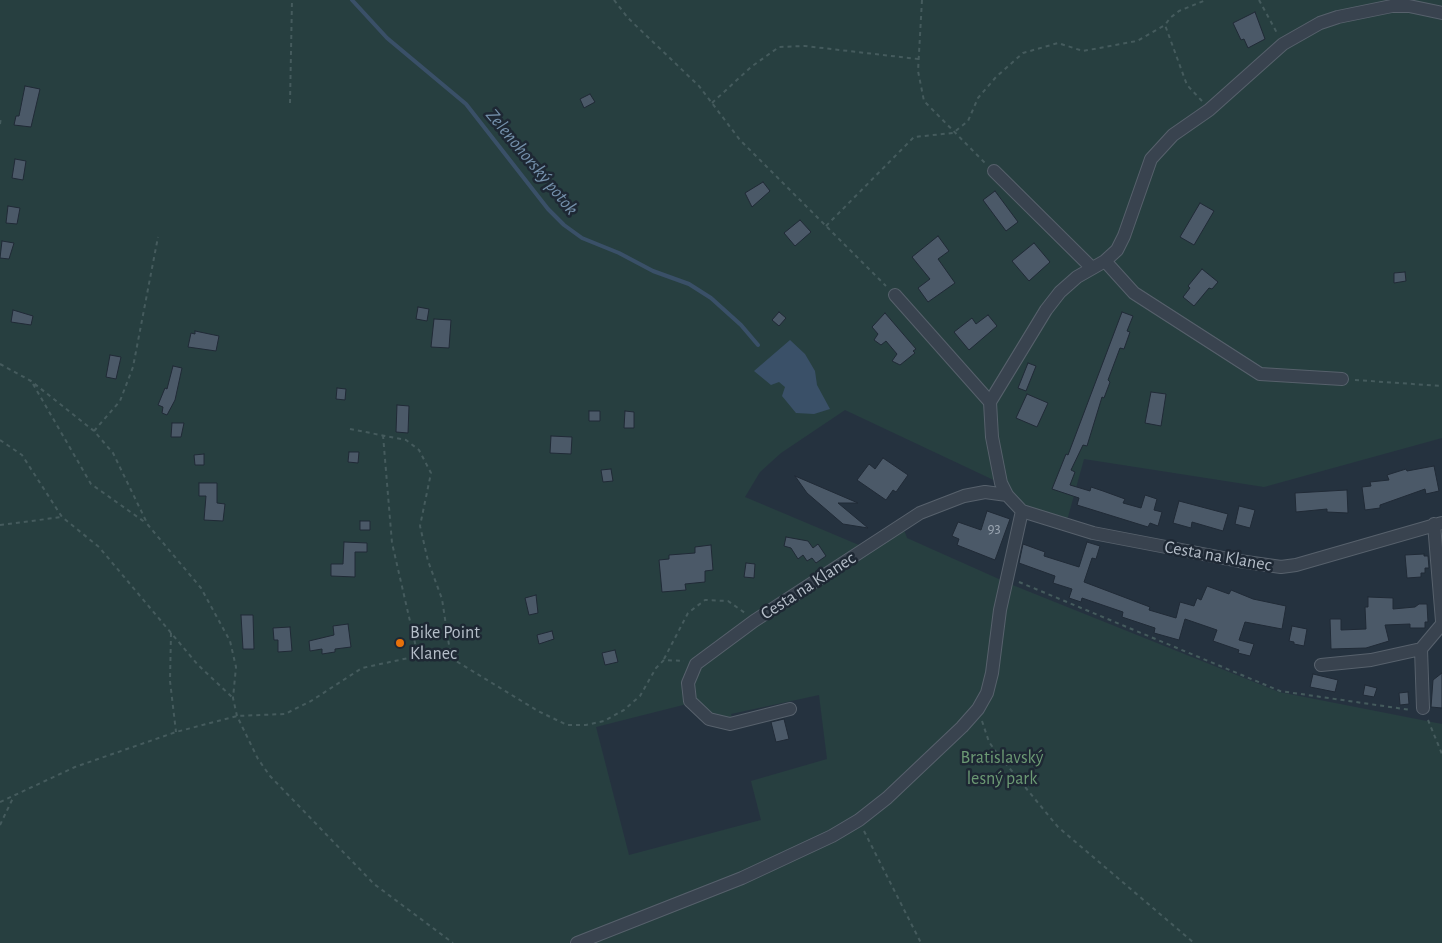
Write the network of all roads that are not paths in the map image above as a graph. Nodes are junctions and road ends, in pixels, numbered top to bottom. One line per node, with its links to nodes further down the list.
1 (1442, 12): 3 (street)
2 (994, 171): 4 (street)
3 (1105, 260): 4 (street); 6 (street)
4 (1092, 268): 7 (street)
5 (895, 295): 7 (street)
6 (1342, 378)
7 (990, 402): 8 (street, Cesta na Klanec)
8 (1007, 495): 9 (street, Cesta na Klanec); 15 (street, Cesta na Klanec)
9 (1022, 511): 10 (street, Cesta na Klanec); 16 (street)
10 (1438, 523): 11 (street, Cesta na Klanec)
11 (1442, 623): 12 (street, Cesta na Klanec)
12 (1421, 649): 13 (street); 14 (street)
13 (1321, 665)
14 (1423, 708)
15 (790, 710)
16 (577, 943)

